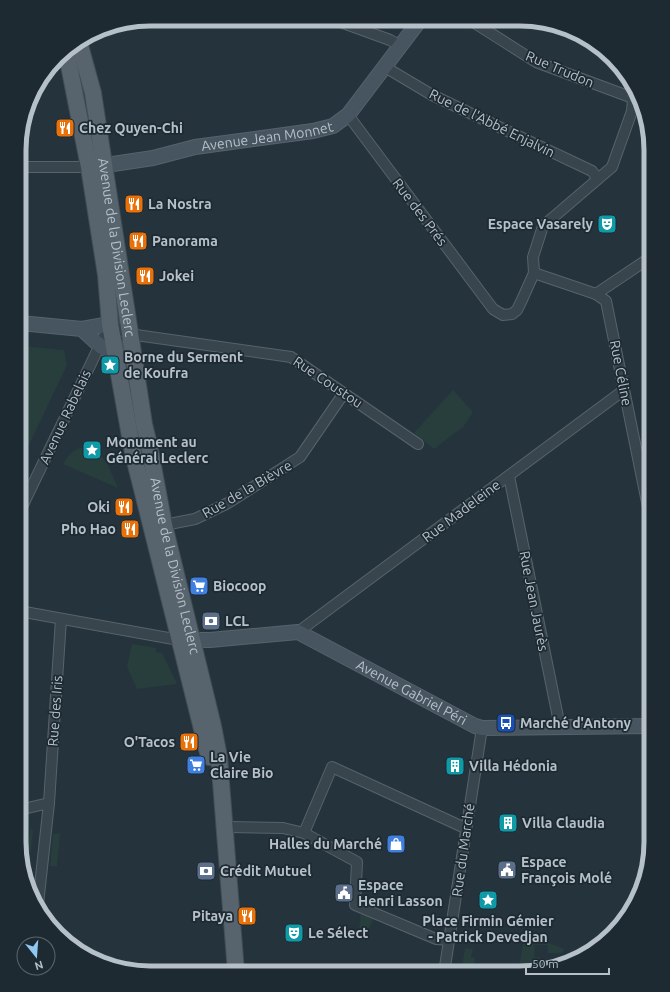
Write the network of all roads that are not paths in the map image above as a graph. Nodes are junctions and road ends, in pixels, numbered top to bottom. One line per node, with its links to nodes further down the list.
1 (352, 26): 4 (street)
2 (415, 26): 4 (main road, Avenue Jean Monnet)
3 (479, 26): 8 (street, Rue Trudon)
4 (400, 46): 7 (main road, Avenue Jean Monnet)
5 (80, 47): 11 (main road, Avenue de la Division Leclerc)
6 (68, 57): 11 (main road, Avenue de la Division Leclerc)
7 (385, 68): 10 (main road, Avenue Jean Monnet); 13 (street, Rue de l'Abbé Enjalvin)
8 (630, 93)
9 (633, 101): 13 (street)
10 (348, 116): 11 (main road, Avenue Jean Monnet); 15 (street, Rue des Prés)
11 (96, 166): 12 (street); 18 (main road, Avenue de la Division Leclerc); 20 (main road, Avenue de la Division Leclerc)
12 (26, 167)
13 (598, 179): 15 (street)
14 (644, 262): 16 (street)
15 (534, 273): 16 (street)
16 (596, 294): 23 (street, Rue Céline)
17 (26, 324): 19 (main road)
18 (110, 324): 19 (main road); 20 (street, Rue Coustou); 21 (street, Avenue Rabelais); 22 (main road, Avenue de la Division Leclerc)
19 (82, 329): 21 (main road)
20 (130, 339): 22 (main road); 24 (street, Rue Coustou); 29 (main road, Avenue de la Division Leclerc)
21 (100, 346): 22 (main road); 27 (street, Avenue Rabelais)
22 (115, 352): 29 (main road, Avenue de la Division Leclerc)
23 (624, 390): 26 (street, Rue Madeleine); 28 (street, Rue Céline)
24 (344, 394): 25 (street, Rue Coustou); 29 (street, Rue de la Bièvre)
25 (418, 444)
26 (509, 476): 32 (street, Rue Madeleine); 35 (street, Rue Jean Jaurès)
27 (26, 488)
28 (644, 488)
29 (157, 526): 33 (main road, Avenue de la Division Leclerc)
30 (26, 612): 31 (street)
31 (61, 619): 33 (street); 37 (street, Rue des Iris)
32 (298, 632): 33 (main road); 36 (main road, Avenue Gabriel Péri)
33 (186, 640): 44 (main road, Avenue de la Division Leclerc); 45 (main road, Avenue de la Division Leclerc)
34 (644, 726): 35 (main road, Avenue Gabriel Péri)
35 (560, 727): 36 (main road, Avenue Gabriel Péri)
36 (482, 728): 40 (street, Rue du Marché)
37 (49, 803): 38 (street); 42 (street, Rue des Iris)
38 (26, 808)
39 (229, 827): 41 (street)
40 (465, 828): 41 (street); 43 (street, Rue du Marché)
41 (304, 833): 43 (street)
42 (39, 897)
43 (450, 940): 46 (street, Rue du Marché)
44 (226, 966)
45 (236, 966)
46 (445, 966)

